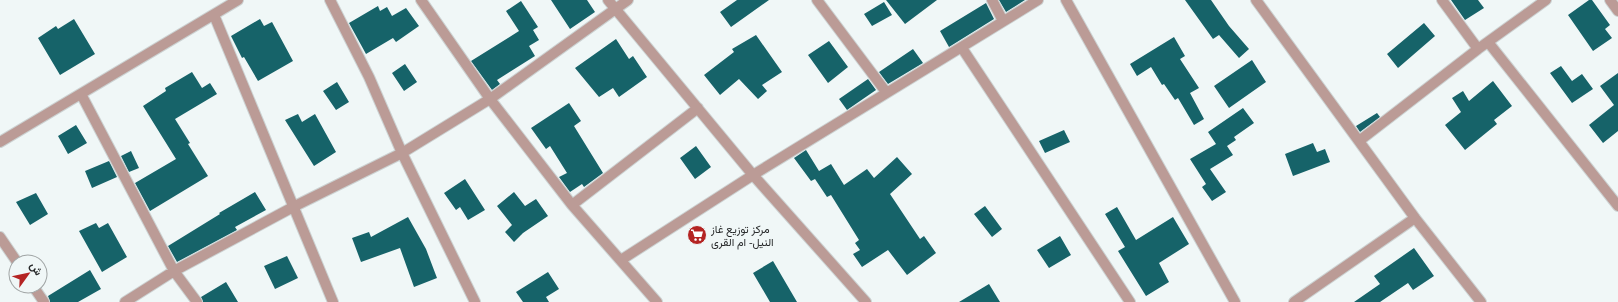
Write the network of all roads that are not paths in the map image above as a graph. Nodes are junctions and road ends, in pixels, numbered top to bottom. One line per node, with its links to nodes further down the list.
1 (238, 0): 16 (street)
2 (330, 0): 27 (street)
3 (421, 0): 23 (street)
4 (608, 0): 14 (street)
5 (628, 0): 14 (street)
6 (817, 0): 21 (street)
7 (992, 0): 17 (street)
8 (1038, 0): 17 (street)
9 (1066, 0): 44 (street)
10 (1256, 0): 25 (street)
11 (1442, 0): 20 (street)
12 (1546, 0): 18 (street)
13 (1610, 0): 15 (street)
14 (616, 9): 23 (street); 24 (street)
15 (1618, 11)
16 (214, 14): 22 (street); 30 (street)
17 (1004, 21): 19 (street)
18 (1488, 42): 20 (street); 31 (street)
19 (962, 48): 21 (street); 43 (street)
20 (1478, 49): 25 (street)
21 (886, 92): 28 (street)
22 (81, 94): 26 (street); 36 (street)
23 (490, 99): 27 (street); 29 (street)
24 (698, 108): 28 (street); 29 (street)
25 (1359, 141): 32 (street)
26 (0, 142)
27 (402, 153): 30 (street); 40 (street)
28 (753, 175): 35 (street); 42 (street)
29 (572, 205): 35 (street)
30 (295, 206): 36 (street); 39 (street)
31 (1618, 206)
32 (1415, 218): 45 (street); 46 (street)
33 (0, 237): 34 (street)
34 (11, 254)
35 (621, 260): 41 (street)
36 (174, 271): 37 (street); 38 (street)
37 (125, 302)
38 (197, 302)
39 (333, 302)
40 (475, 302)
41 (657, 302)
42 (866, 302)
43 (1130, 302)
44 (1234, 302)
45 (1294, 302)
46 (1481, 302)

